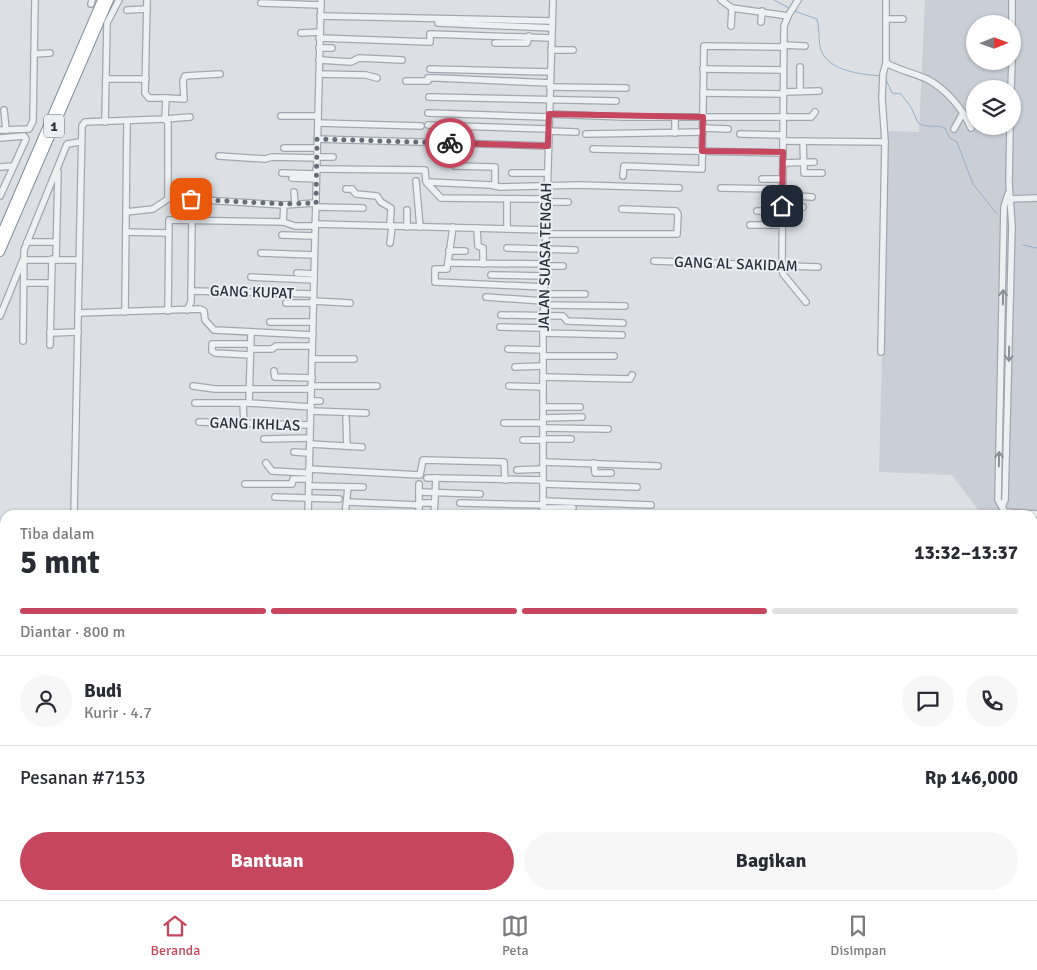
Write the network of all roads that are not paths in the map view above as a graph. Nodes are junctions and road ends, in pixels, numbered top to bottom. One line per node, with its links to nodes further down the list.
1 (35, 0): 39 (street)
2 (102, 0): 166 (highway, 1)
3 (109, 0): 175 (highway, 1)
4 (119, 0): 51 (street)
5 (147, 0): 14 (street)
6 (553, 0): 22 (street, JALAN SUASA TENGAH)
7 (721, 0): 13 (street)
8 (798, 0): 17 (street)
9 (886, 0): 20 (street)
10 (1012, 0): 18 (street)
11 (321, 2): 12 (street); 19 (street)
12 (261, 3)
13 (732, 8): 16 (street); 25 (street)
14 (147, 9): 15 (street); 52 (street)
15 (128, 10)
16 (762, 12): 17 (street); 23 (street)
17 (790, 12): 32 (street)
18 (1012, 15)
19 (320, 16): 22 (street); 28 (street)
20 (886, 19): 21 (street); 42 (street)
21 (903, 19)
22 (552, 21): 26 (street, JALAN SUASA TENGAH)
23 (761, 22)
24 (438, 24): 26 (street)
25 (731, 26)
26 (552, 28): 30 (street, JALAN SUASA TENGAH)
27 (301, 33): 28 (street)
28 (320, 35): 29 (street); 34 (street)
29 (529, 36): 30 (street); 31 (street)
30 (551, 38): 36 (street, JALAN SUASA TENGAH)
31 (495, 43)
32 (783, 46): 33 (street); 44 (street); 46 (street)
33 (805, 46)
34 (319, 48): 35 (street); 40 (street)
35 (332, 48)
36 (551, 50): 37 (street); 47 (street, JALAN SUASA TENGAH)
37 (574, 50)
38 (50, 53): 39 (street)
39 (34, 54): 84 (street)
40 (319, 60): 41 (street); 49 (street)
41 (402, 60)
42 (886, 63): 67 (street); 97 (street)
43 (800, 67): 56 (street)
44 (703, 69): 46 (street); 58 (street)
45 (430, 70): 47 (street)
46 (783, 70): 59 (street)
47 (550, 72): 54 (street, JALAN SUASA TENGAH)
48 (220, 74): 61 (street)
49 (319, 74): 50 (street); 69 (street)
50 (376, 78)
51 (106, 79): 52 (street); 78 (street)
52 (146, 79): 61 (street)
53 (406, 80): 54 (street)
54 (550, 85): 55 (street); 62 (street, JALAN SUASA TENGAH)
55 (626, 88)
56 (800, 91): 57 (street); 59 (street)
57 (819, 91)
58 (703, 93): 59 (street); 73 (street)
59 (783, 93): 74 (street)
60 (429, 97): 62 (street)
61 (166, 98): 75 (street)
62 (549, 101): 63 (street); 70 (street, JALAN SUASA TENGAH)
63 (616, 101)
64 (4, 110): 84 (street)
65 (815, 112): 74 (street)
66 (428, 113): 70 (street)
67 (963, 113): 76 (street); 83 (street)
68 (281, 116): 69 (street)
69 (318, 116): 79 (street)
70 (549, 116): 72 (street); 85 (street, JALAN SUASA TENGAH)
71 (190, 117): 75 (street)
72 (675, 117): 73 (street); 88 (street)
73 (703, 117): 74 (street); 86 (street)
74 (783, 118): 93 (street)
75 (165, 119): 77 (street); 132 (street)
76 (966, 119)
77 (127, 121): 78 (street); 148 (street)
78 (105, 122): 96 (street)
79 (318, 123): 81 (street); 94 (street)
80 (428, 125): 85 (street)
81 (421, 126)
82 (728, 129): 86 (street)
83 (954, 129)
84 (3, 130)
85 (548, 130): 87 (street); 98 (street, JALAN SUASA TENGAH)
86 (703, 130): 88 (street); 102 (street)
87 (576, 132)
88 (675, 133): 89 (street)
89 (586, 134)
90 (740, 134): 93 (street)
91 (1010, 135): 135 (street)
92 (0, 138): 110 (street)
93 (783, 138): 95 (street); 103 (street)
94 (317, 139): 98 (street); 100 (street)
95 (803, 141): 97 (street); 107 (street)
96 (80, 142): 113 (street); 180 (street)
97 (885, 142): 227 (street)
98 (548, 146): 116 (street, JALAN SUASA TENGAH)
99 (284, 148): 100 (street)
100 (317, 148): 105 (street)
101 (593, 149): 102 (street)
102 (702, 151): 103 (street); 119 (street)
103 (783, 152): 109 (street)
104 (219, 156): 105 (street)
105 (317, 157): 106 (street); 118 (street)
106 (334, 157)
107 (804, 162): 108 (street); 109 (street); 117 (street)
108 (814, 162)
109 (783, 163): 122 (street)
110 (13, 166): 112 (street); 133 (street)
111 (455, 166): 125 (street)
112 (0, 167)
113 (58, 167): 167 (street); 168 (street)
114 (282, 173): 118 (street)
115 (512, 173): 116 (street)
116 (547, 173): 126 (street, JALAN SUASA TENGAH)
117 (822, 173)
118 (316, 174): 120 (street); 124 (street); 142 (street)
119 (623, 176)
120 (292, 178)
121 (762, 179): 122 (street)
122 (782, 179): 131 (street)
123 (416, 181): 157 (street)
124 (427, 182): 125 (street); 137 (street)
125 (495, 186): 126 (street)
126 (547, 186): 127 (street); 138 (street, JALAN SUASA TENGAH)
127 (679, 188)
128 (721, 188): 131 (street)
129 (346, 189): 155 (street)
130 (294, 192): 140 (street)
131 (782, 192): 134 (street); 149 (street)
132 (169, 195): 141 (street); 148 (street)
133 (0, 196)
134 (812, 197)
135 (1009, 198): 136 (street); 304 (street)
136 (1037, 198)
137 (507, 200): 138 (street); 160 (street)
138 (546, 201): 139 (street); 162 (street, JALAN SUASA TENGAH)
139 (568, 202)
140 (295, 203): 141 (street); 142 (street)
141 (284, 204): 152 (street)
142 (316, 205): 144 (street); 153 (street)
143 (803, 207): 149 (street)
144 (363, 208)
145 (622, 209): 162 (street)
146 (407, 210): 156 (street)
147 (757, 211): 149 (street)
148 (126, 212): 161 (street)
149 (782, 215): 150 (street); 154 (street); 185 (street)
150 (793, 218)
151 (192, 219): 152 (street); 163 (street); 195 (street)
152 (283, 222): 153 (street)
153 (315, 225): 155 (street); 165 (street)
154 (750, 225)
155 (391, 226): 156 (street); 169 (street)
156 (407, 227): 157 (street)
157 (420, 227): 158 (street)
158 (452, 228): 159 (street); 173 (street)
159 (477, 228): 160 (street); 183 (street)
160 (507, 229): 162 (street)
161 (126, 232): 163 (street); 207 (street)
162 (546, 232): 171 (street, JALAN SUASA TENGAH)
163 (168, 234): 206 (street)
164 (282, 235): 165 (street)
165 (315, 236): 177 (street)
166 (0, 237)
167 (26, 242): 168 (street); 178 (street)
168 (56, 242): 179 (street)
169 (390, 243)
170 (507, 248): 171 (street)
171 (545, 249): 172 (street); 184 (street, JALAN SUASA TENGAH)
172 (575, 250)
173 (449, 251): 174 (street); 182 (street)
174 (465, 251)
175 (0, 252)
176 (261, 253): 177 (street)
177 (314, 255): 192 (street)
178 (23, 260): 179 (street); 193 (street); 211 (street)
179 (54, 260): 180 (street); 194 (street)
180 (78, 260): 208 (street)
181 (654, 261): 185 (street, GANG AL SAKIDAM)
182 (448, 263): 183 (street); 196 (street)
183 (483, 264): 184 (street)
184 (545, 265): 186 (street); 190 (street, JALAN SUASA TENGAH)
185 (782, 265): 187 (street, GANG AL SAKIDAM); 200 (street)
186 (563, 266)
187 (818, 267)
188 (297, 273): 192 (street)
189 (491, 275): 190 (street)
190 (544, 276): 196 (street, JALAN SUASA TENGAH)
191 (251, 277): 192 (street)
192 (314, 277): 199 (street)
193 (24, 283): 194 (street); 222 (street)
194 (51, 283): 218 (street)
195 (191, 290): 199 (street, GANG KUPAT); 205 (street)
196 (544, 290): 197 (street); 203 (street, JALAN SUASA TENGAH)
197 (585, 294)
198 (486, 297): 203 (street)
199 (313, 300): 201 (street); 202 (street); 213 (street)
200 (806, 302)
201 (286, 303)
202 (350, 303)
203 (544, 303): 204 (street); 210 (street, JALAN SUASA TENGAH)
204 (625, 306)
205 (187, 310): 206 (street); 219 (street)
206 (168, 311): 207 (street)
207 (125, 312): 208 (street)
208 (78, 313): 217 (street)
209 (501, 315): 210 (street)
210 (544, 315): 214 (street); 216 (street, JALAN SUASA TENGAH)
211 (0, 316)
212 (270, 322): 213 (street)
213 (313, 322): 220 (street)
214 (623, 323)
215 (500, 326): 216 (street)
216 (543, 330): 221 (street); 228 (street, JALAN SUASA TENGAH)
217 (78, 332): 218 (street); 298 (street)
218 (50, 333): 223 (street)
219 (251, 334): 220 (street); 225 (street)
220 (313, 335): 224 (street)
221 (622, 335)
222 (23, 341)
223 (50, 345)
224 (312, 346): 225 (street); 230 (street)
225 (250, 349): 225 (street); 243 (street)
226 (508, 349): 228 (street)
227 (881, 352)
228 (543, 353): 229 (street); 232 (street, JALAN SUASA TENGAH)
229 (614, 356)
230 (312, 359): 231 (street); 237 (street)
231 (354, 360)
232 (543, 366): 233 (street); 236 (street, JALAN SUASA TENGAH)
233 (515, 367)
234 (274, 371): 237 (street)
235 (632, 375): 236 (street)
236 (543, 377): 241 (street, JALAN SUASA TENGAH)
237 (312, 378): 242 (street)
238 (193, 386): 243 (street)
239 (377, 386): 242 (street)
240 (509, 386): 241 (street)
241 (543, 387): 248 (street, JALAN SUASA TENGAH)
242 (311, 388): 243 (street); 247 (street)
243 (250, 389): 246 (street)
244 (320, 401): 247 (street)
245 (195, 403): 246 (street)
246 (246, 403): 247 (street); 256 (street)
247 (311, 406): 250 (street); 257 (street)
248 (543, 407): 249 (street); 255 (street, JALAN SUASA TENGAH)
249 (580, 407)
250 (366, 413)
251 (582, 417): 255 (street)
252 (346, 418): 264 (street)
253 (199, 422): 256 (street, GANG IKHLAS)
254 (504, 423): 255 (street)
255 (543, 423): 258 (street); 262 (street, JALAN SUASA TENGAH)
256 (244, 424): 257 (street, GANG IKHLAS)
257 (310, 425): 263 (street)
258 (608, 429)
259 (264, 438): 263 (street)
260 (571, 439): 262 (street)
261 (523, 440): 262 (street)
262 (543, 440): 270 (street, JALAN SUASA TENGAH)
263 (310, 441): 264 (street); 267 (street)
264 (347, 446): 265 (street)
265 (362, 447)
266 (294, 452): 267 (street)
267 (310, 452): 273 (street)
268 (266, 463): 273 (street)
269 (594, 464): 270 (street); 271 (street); 274 (street)
270 (543, 466): 272 (street); 278 (street, JALAN SUASA TENGAH)
271 (658, 466)
272 (517, 470)
273 (309, 471): 277 (street); 279 (street)
274 (611, 473)
275 (427, 478): 276 (street)
276 (436, 478): 277 (street); 286 (street)
277 (505, 480): 278 (street)
278 (543, 482): 284 (street); 295 (street, JALAN SUASA TENGAH)
279 (309, 483): 280 (street); 282 (street); 289 (street)
280 (245, 484)
281 (420, 484): 285 (street)
282 (348, 487): 283 (street); 291 (street)
283 (363, 487)
284 (637, 487)
285 (419, 492): 286 (street); 294 (street)
286 (435, 493): 287 (street); 292 (street)
287 (480, 494)
288 (275, 497): 289 (street)
289 (308, 499): 290 (street); 299 (street)
290 (338, 499)
291 (348, 502): 294 (street); 300 (street)
292 (434, 503): 294 (street); 302 (street)
293 (460, 503): 295 (street)
294 (419, 504): 301 (street)
295 (543, 504): 296 (street); 297 (street); 303 (street, JALAN SUASA TENGAH)
296 (651, 504)
297 (573, 508)
298 (74, 510)
299 (308, 510)
300 (346, 510)
301 (420, 510)
302 (434, 510)
303 (543, 510)
304 (1004, 510)

